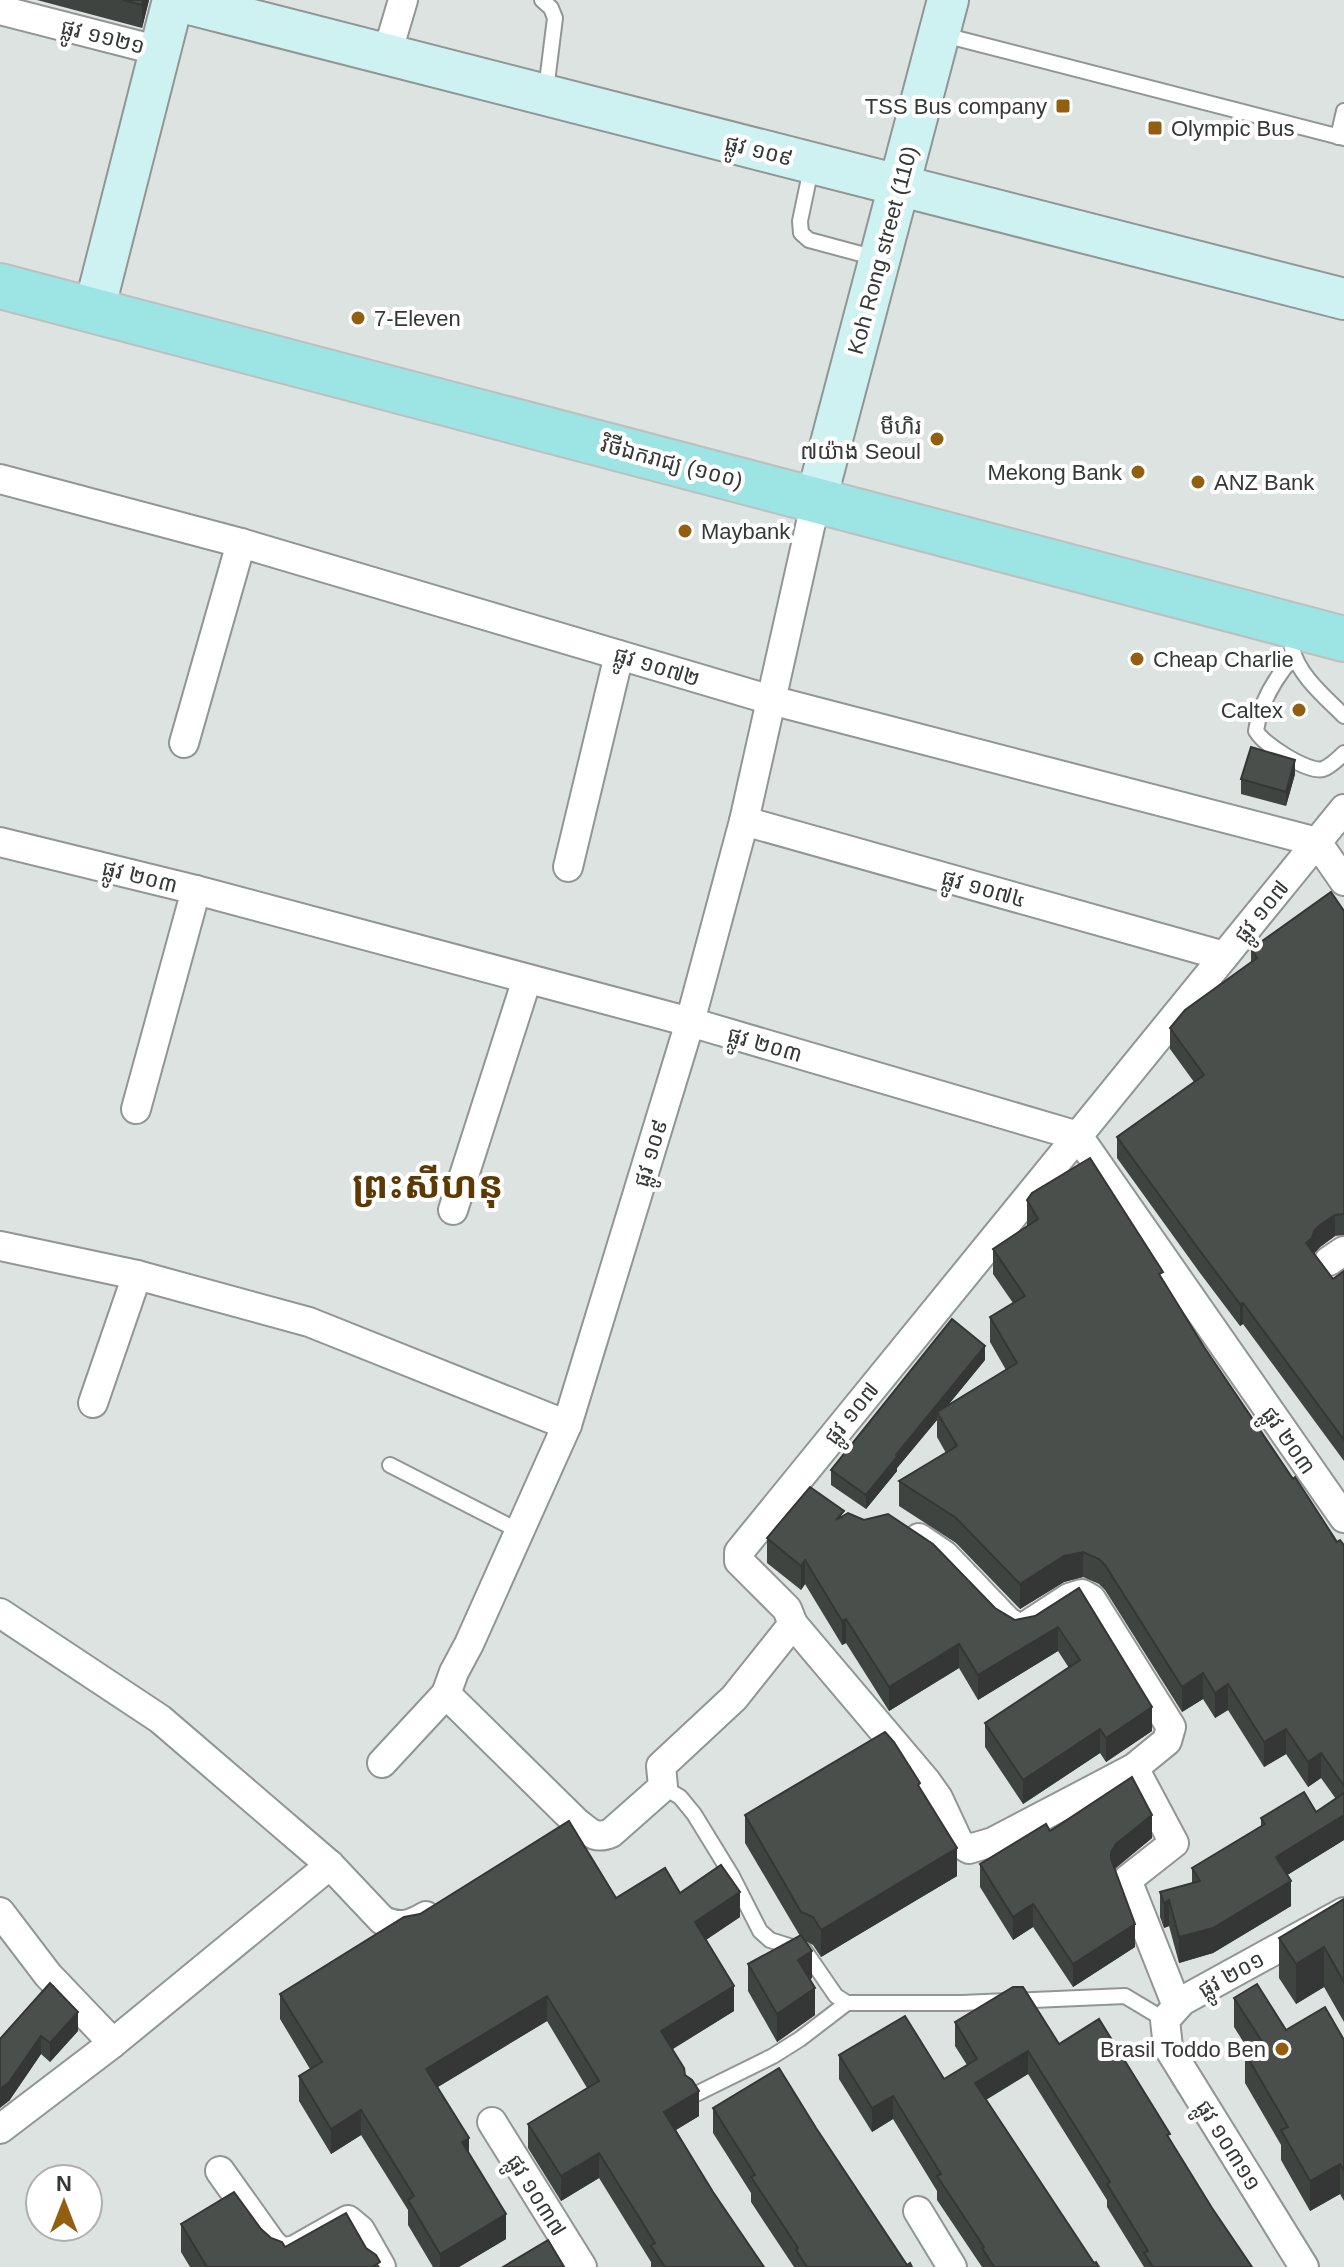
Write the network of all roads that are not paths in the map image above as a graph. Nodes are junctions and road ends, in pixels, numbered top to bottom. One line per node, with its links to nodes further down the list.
1 (174, 0): 6 (main road); 7 (main road, ផ្លូវ ១០៩)
2 (403, 0): 7 (street)
3 (542, 0): 8 (lane)
4 (0, 10): 6 (street, ផ្លូវ ១១២១)
5 (944, 17): 10 (lane); 12 (main road, Koh Rong street (110))
6 (160, 51): 16 (main road)
7 (387, 54): 8 (main road, ផ្លូវ ១០៩)
8 (546, 95): 11 (main road, ផ្លូវ ១០៩)
9 (1344, 111): 10 (lane)
10 (1341, 138)
11 (812, 163): 12 (main road, ផ្លូវ ១០៩); 13 (lane)
12 (899, 185): 13 (main road, Koh Rong street (110)); 15 (main road, ផ្លូវ ១០៩)
13 (879, 259): 18 (main road, Koh Rong street (110))
14 (0, 286): 16 (main road, វិថីឯករាជ្យ (១០០))
15 (1344, 299)
16 (94, 310): 18 (main road, វិថីឯករាជ្យ (១០០))
17 (0, 479): 19 (street, ផ្លូវ ១០៧២)
18 (816, 500): 21 (main road, វិថីឯករាជ្យ (១០០)); 23 (street, ផ្លូវ ១០៩)
19 (241, 543): 22 (street, ផ្លូវ ១០៧២); 25 (street)
20 (1344, 639): 21 (main road, វិថីឯករាជ្យ (១០០))
21 (1290, 640): 24 (lane); 26 (lane)
22 (619, 655): 23 (street, ផ្លូវ ១០៧២); 31 (street)
23 (771, 700): 28 (street, ផ្លូវ ១០៩); 30 (street, ផ្លូវ ១០៧២)
24 (1344, 716)
25 (184, 743)
26 (1344, 753)
27 (1344, 809): 30 (street, ផ្លូវ ១០៧)
28 (744, 821): 34 (street, ផ្លូវ ១០៧៤); 36 (street, ផ្លូវ ១០៩)
29 (0, 842): 33 (street, ផ្លូវ ២០៣)
30 (1317, 842): 32 (street); 34 (street, ផ្លូវ ១០៧)
31 (568, 867)
32 (1344, 881)
33 (196, 890): 35 (street, ផ្លូវ ២០៣); 37 (street)
34 (1224, 956): 38 (street, ផ្លូវ ១០៧)
35 (527, 979): 36 (street, ផ្លូវ ២០៣); 39 (street)
36 (690, 1022): 38 (street, ផ្លូវ ២០៣); 43 (street, ផ្លូវ ១០៩)
37 (136, 1109)
38 (1078, 1136): 45 (street, ផ្លូវ ២០៣); 49 (street, ផ្លូវ ១០៧)
39 (453, 1210)
40 (0, 1246): 41 (street)
41 (137, 1275): 42 (street); 43 (street)
42 (93, 1403)
43 (567, 1425): 47 (street, ផ្លូវ ១០៩)
44 (390, 1465): 47 (lane)
45 (1344, 1518)
46 (894, 1522): 52 (street)
47 (519, 1531): 50 (street, ផ្លូវ ១០៩)
48 (0, 1613): 56 (street)
49 (793, 1624): 52 (street); 53 (street)
50 (446, 1694): 51 (street, ផ្លូវ ១០៩); 54 (street)
51 (382, 1763)
52 (1134, 1768): 61 (street, ផ្លូវ ១០៣១១)
53 (663, 1787): 54 (street); 60 (lane)
54 (576, 1822): 55 (street)
55 (550, 1838)
56 (330, 1865): 57 (street); 62 (street)
57 (449, 1901)
58 (0, 1912): 62 (street)
59 (1344, 1912): 61 (street, ផ្លូវ ២០១)
60 (847, 2003): 61 (lane); 63 (lane)
61 (1171, 2013): 73 (street, ផ្លូវ ១០៣១១)
62 (113, 2043): 65 (street)
63 (694, 2095)
64 (492, 2122): 68 (street, ផ្លូវ ១០៣៧)
65 (0, 2129)
66 (220, 2171): 70 (street)
67 (918, 2211): 72 (street)
68 (560, 2233): 69 (street); 71 (street, ផ្លូវ ១០៣៧)
69 (533, 2250)
70 (381, 2267)
71 (582, 2267)
72 (952, 2267)
73 (1304, 2267)

